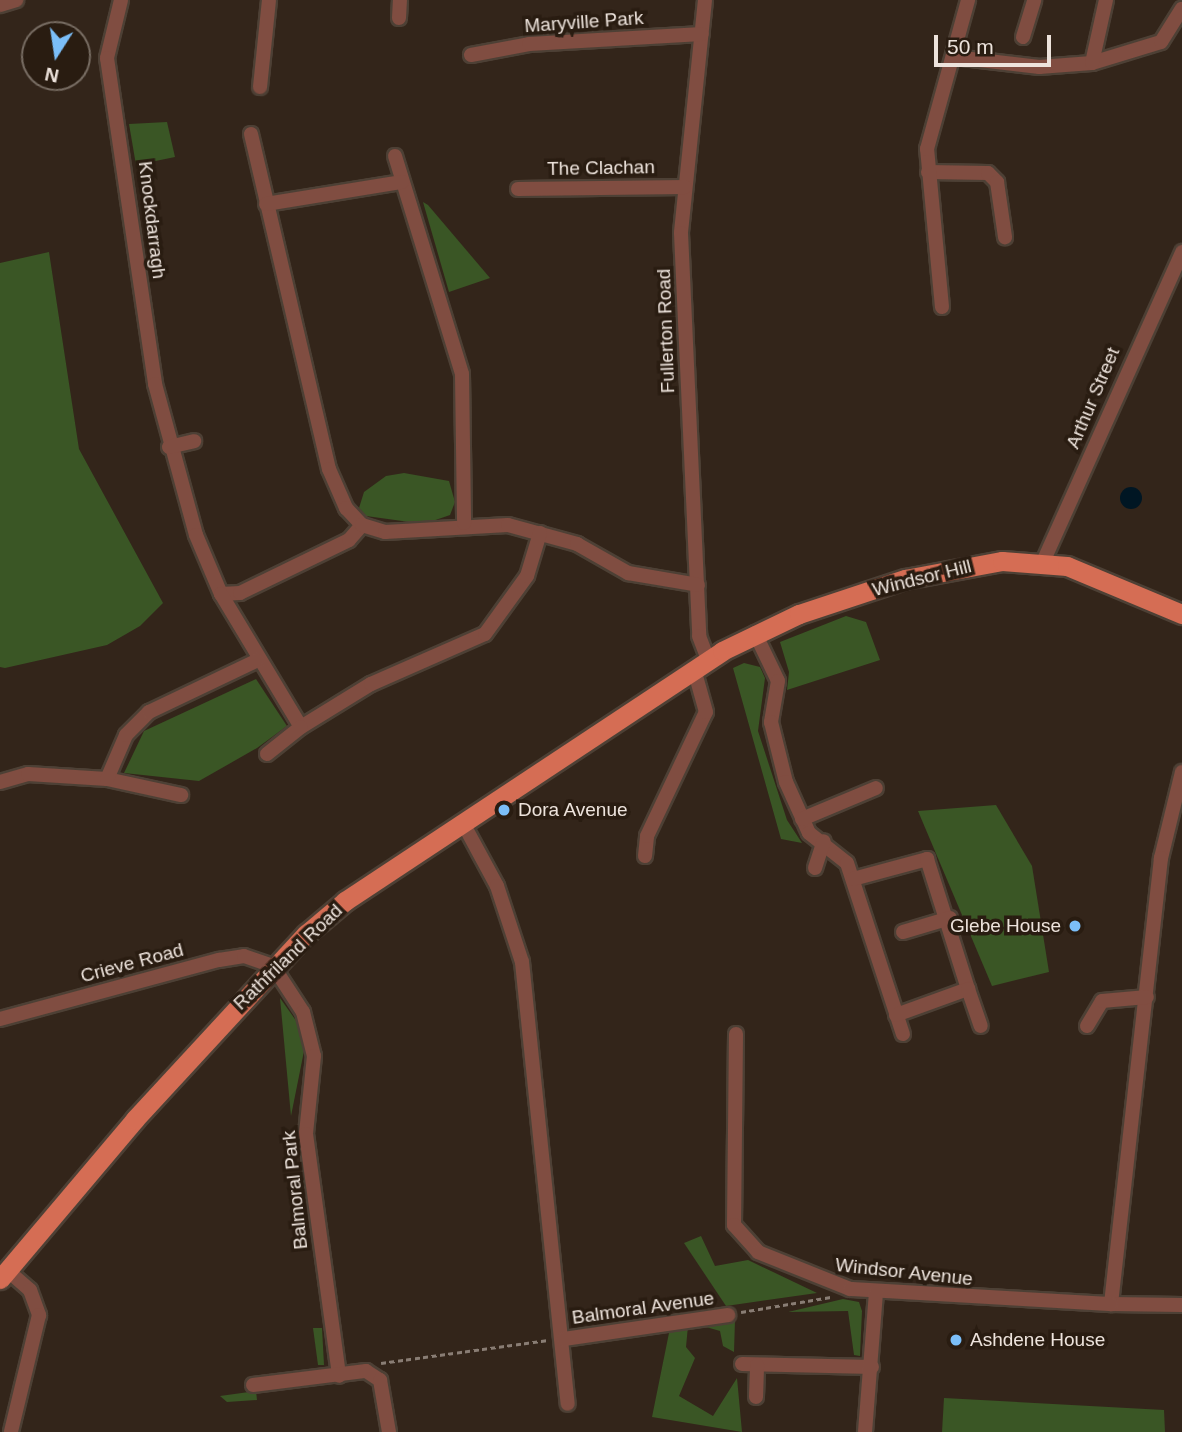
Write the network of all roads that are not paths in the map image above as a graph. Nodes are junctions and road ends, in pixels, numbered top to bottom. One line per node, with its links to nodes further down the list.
1 (16, 0): 9 (street)
2 (121, 0): 29 (street, Knockdarragh)
3 (269, 0): 17 (street)
4 (400, 0): 11 (street)
5 (705, 0): 12 (street, Fullerton Road)
6 (968, 0): 15 (street)
7 (1034, 0): 13 (street)
8 (1106, 0): 16 (street)
9 (0, 5)
10 (1182, 9): 16 (street)
11 (400, 18)
12 (702, 34): 14 (street, Maryville Park); 22 (street, Fullerton Road)
13 (1023, 37)
14 (471, 55)
15 (954, 57): 16 (street); 20 (street)
16 (1092, 63)
17 (260, 87)
18 (251, 134): 24 (street)
19 (395, 156): 21 (street)
20 (929, 172): 25 (street); 27 (street)
21 (402, 182): 24 (street); 30 (street)
22 (685, 187): 23 (street, The Clachan); 34 (street, Fullerton Road)
23 (518, 189)
24 (266, 204): 31 (street)
25 (1005, 237)
26 (1182, 252): 33 (street, Arthur Street)
27 (942, 307)
28 (194, 441): 29 (street)
29 (169, 446): 35 (street, Knockdarragh)
30 (464, 523): 31 (street); 32 (street)
31 (362, 524): 35 (street)
32 (540, 533): 34 (street); 40 (street)
33 (1043, 562): 36 (main road, Windsor Hill); 37 (main road, Windsor Hill)
34 (698, 585): 39 (street, Fullerton Road)
35 (222, 594): 38 (street, Knockdarragh)
36 (1182, 614)
37 (755, 632): 39 (main road, Windsor Hill); 47 (street)
38 (256, 661): 40 (street, Knockdarragh); 43 (street)
39 (701, 664): 48 (main road, Rathfriland Road); 50 (street, Fullerton Road)
40 (301, 727): 41 (street)
41 (267, 754)
42 (1182, 772): 57 (street)
43 (107, 779): 44 (street); 46 (street)
44 (0, 782)
45 (876, 788): 47 (street)
46 (181, 795)
47 (802, 819): 49 (street)
48 (464, 825): 55 (main road, Rathfriland Road); 69 (street)
49 (824, 841): 51 (street); 52 (street)
50 (645, 856)
51 (815, 868)
52 (853, 879): 53 (street); 58 (street)
53 (950, 918): 54 (street); 56 (street)
54 (903, 932)
55 (273, 967): 59 (street, Crieve Road); 64 (main road, Rathfriland Road); 71 (street, Balmoral Park)
56 (968, 989): 58 (street); 60 (street)
57 (1147, 997): 61 (street); 66 (street)
58 (896, 1015): 63 (street)
59 (0, 1019)
60 (981, 1026)
61 (1087, 1026)
62 (736, 1034): 65 (street, Windsor Avenue)
63 (903, 1034)
64 (4, 1274): 75 (street)
65 (876, 1292): 66 (street, Windsor Avenue); 70 (street)
66 (1111, 1304): 67 (street, Windsor Avenue)
67 (1182, 1305)
68 (728, 1315): 69 (street, Balmoral Avenue)
69 (564, 1339): 74 (street)
70 (872, 1367): 73 (street); 77 (street)
71 (338, 1376): 72 (street); 76 (street)
72 (253, 1385)
73 (756, 1397)
74 (568, 1404)
75 (11, 1432)
76 (389, 1432)
77 (865, 1432)

